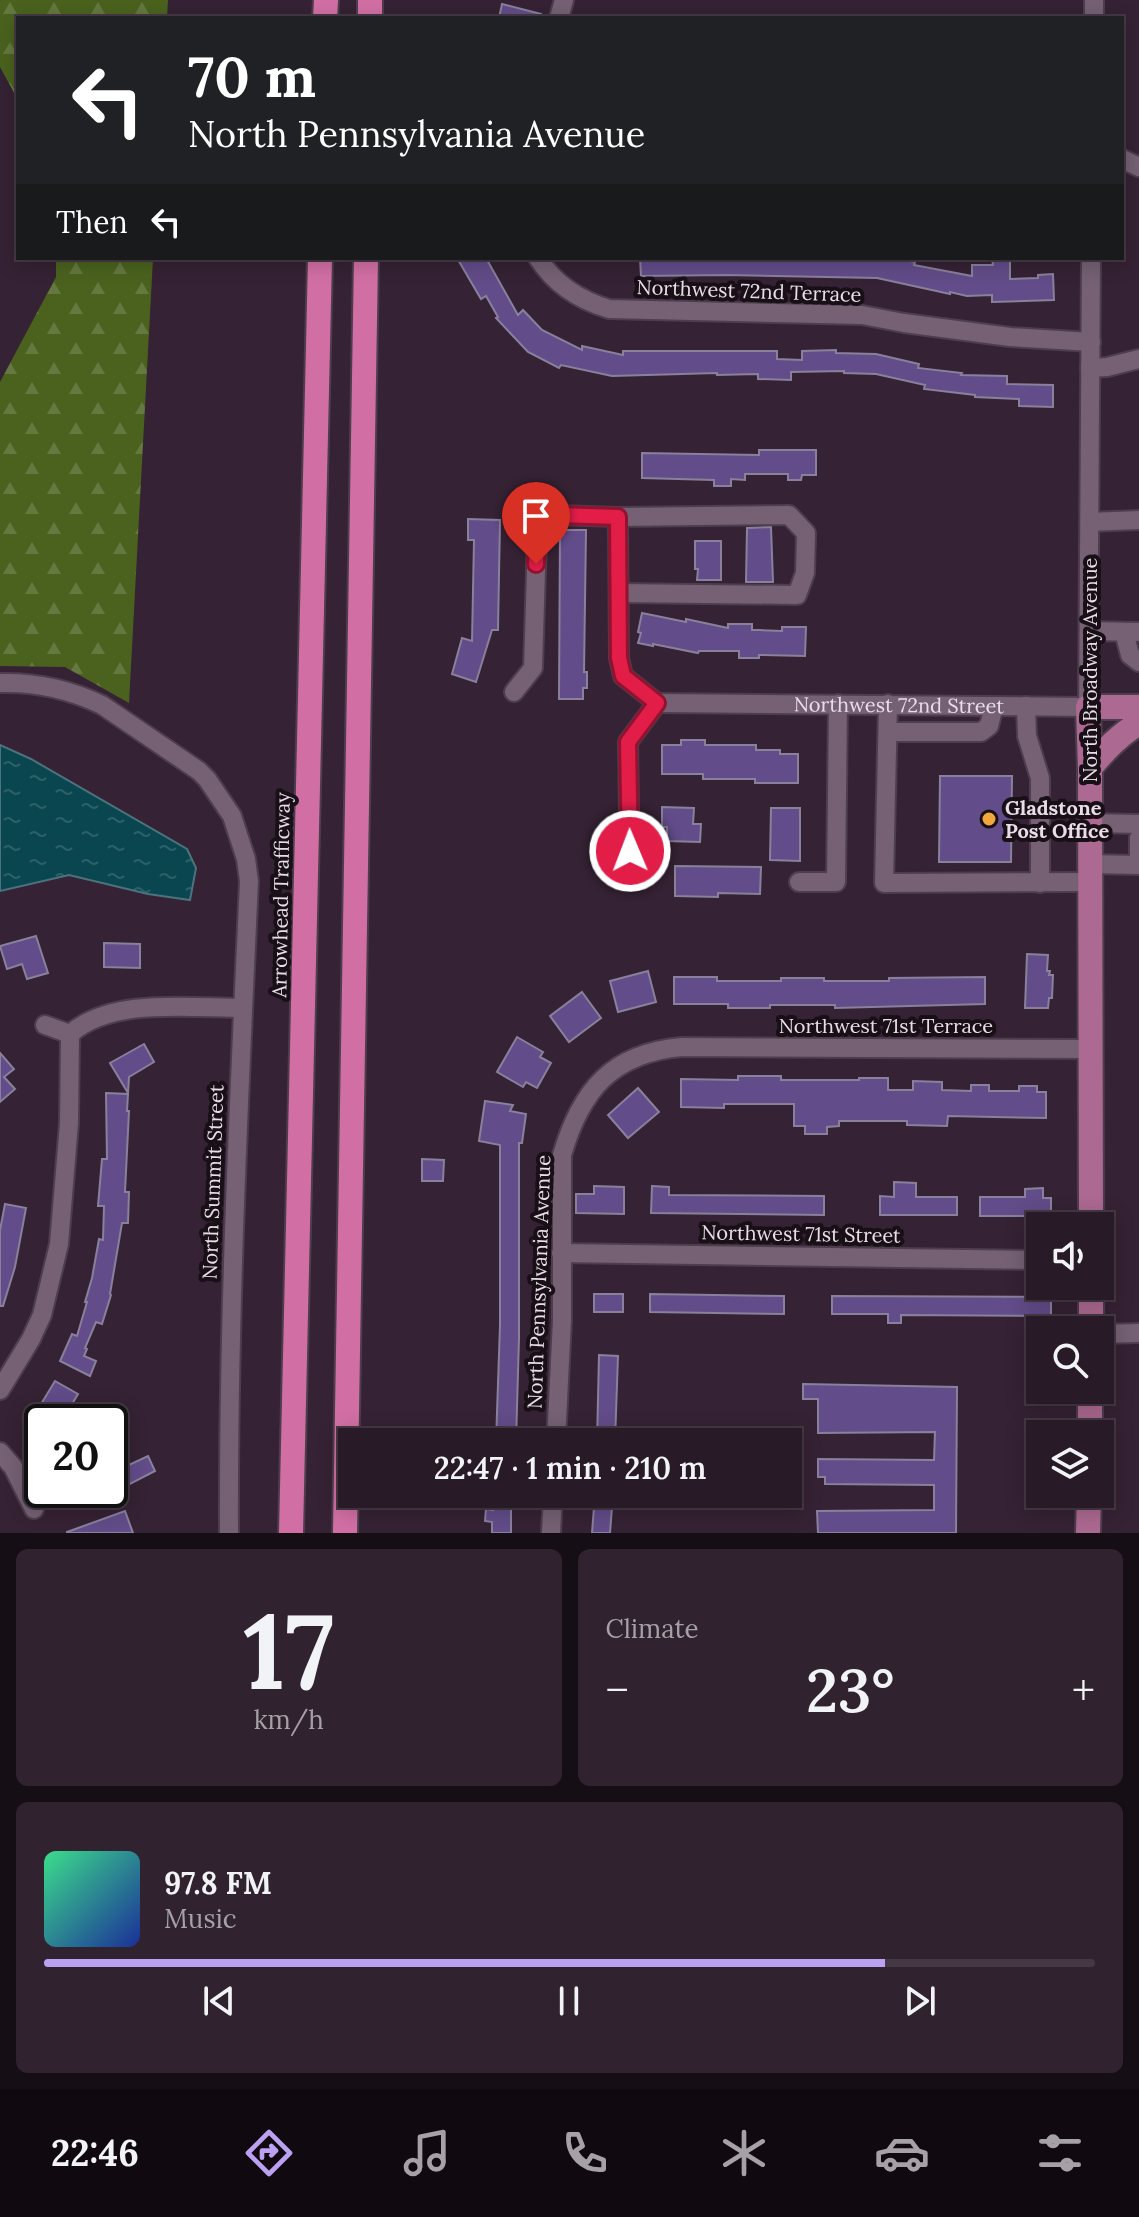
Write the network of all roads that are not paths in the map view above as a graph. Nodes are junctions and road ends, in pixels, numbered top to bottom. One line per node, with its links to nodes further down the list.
1 (320, 260): 51 (highway, Arrowhead Trafficway)
2 (366, 260): 52 (highway)
3 (540, 260): 5 (street, Northwest 72nd Terrace)
4 (1091, 260): 5 (street, North Broadway Avenue)
5 (1091, 342): 7 (street, North Broadway Avenue)
6 (1139, 359): 7 (street)
7 (1090, 368): 10 (street, North Broadway Avenue)
8 (618, 517): 11 (street); 11 (street); 16 (street)
9 (1139, 520): 10 (street)
10 (1090, 522): 12 (street, North Broadway Avenue)
11 (619, 593): 17 (street)
12 (1089, 631): 13 (street); 22 (street, North Broadway Avenue)
13 (1132, 632): 14 (street)
14 (1139, 662)
15 (0, 683): 34 (street, North Summit Street)
16 (514, 692)
17 (657, 703): 18 (street, Northwest 72nd Street); 31 (street)
18 (838, 704): 19 (street, Northwest 72nd Street); 32 (street)
19 (888, 704): 20 (street, Northwest 72nd Street); 25 (street)
20 (994, 706): 21 (street, Northwest 72nd Street); 25 (street)
21 (1026, 706): 22 (street, Northwest 72nd Street); 33 (street)
22 (1088, 707): 23 (main road, Northwest 72nd Street); 26 (main road, North Broadway Avenue)
23 (1139, 707)
24 (1139, 723): 26 (main road)
25 (888, 732): 33 (street)
26 (1090, 768): 27 (main road, North Broadway Avenue)
27 (1090, 823): 28 (street); 30 (main road, North Broadway Avenue)
28 (1139, 824)
29 (1139, 838): 30 (street)
30 (1090, 873): 33 (street); 38 (main road, North Broadway Avenue)
31 (630, 878)
32 (799, 882)
33 (1040, 883)
34 (243, 1008): 36 (street); 50 (street, North Summit Street)
35 (45, 1025): 36 (street)
36 (70, 1034): 44 (street)
37 (682, 1047): 38 (street, Northwest 71st Terrace); 40 (street, North Pennsylvania Avenue)
38 (1090, 1049): 39 (main road, North Broadway Avenue)
39 (1091, 1212)
40 (561, 1253): 41 (street, Northwest 71st Street); 45 (street, North Pennsylvania Avenue)
41 (1026, 1260)
42 (1139, 1333): 43 (street)
43 (1114, 1334)
44 (0, 1390)
45 (557, 1428)
46 (0, 1452): 49 (street)
47 (552, 1508): 53 (street)
48 (1089, 1508): 54 (main road)
49 (34, 1509)
50 (229, 1533)
51 (291, 1533)
52 (345, 1533)
53 (551, 1533)
54 (1088, 1533)

